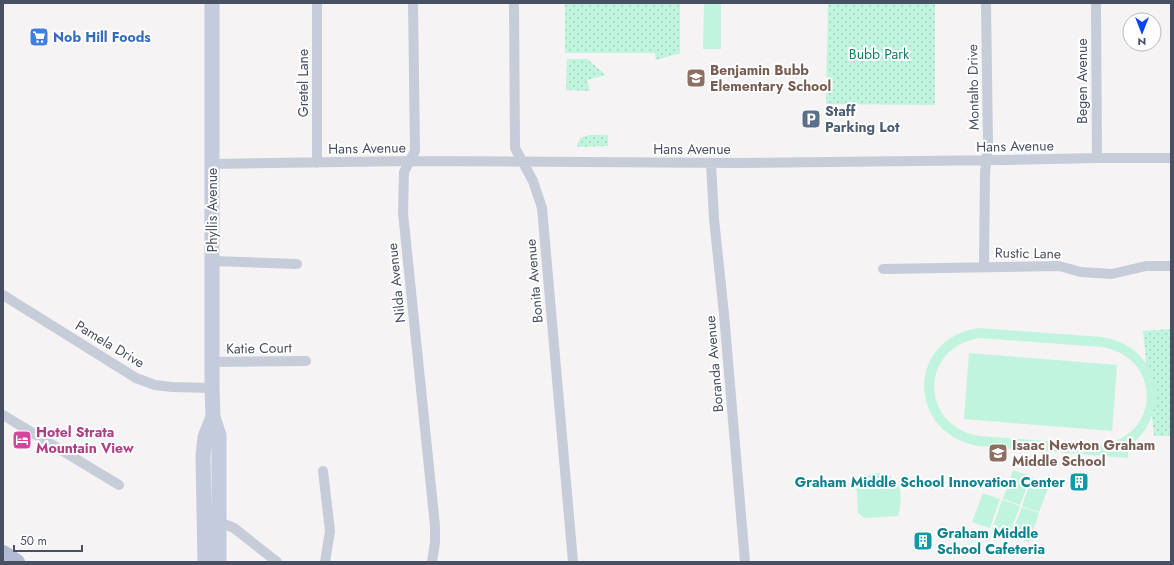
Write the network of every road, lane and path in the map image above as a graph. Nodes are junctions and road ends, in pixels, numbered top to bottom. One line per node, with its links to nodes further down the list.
1 (212, 3): 14 (street, Phyllis Avenue)
2 (317, 3): 12 (street, Gretel Lane)
3 (413, 3): 10 (street, Nilda Avenue)
4 (514, 3): 11 (street, Bonita Avenue)
5 (986, 3): 9 (street, Montalto Drive)
6 (1096, 3): 7 (street, Begen Avenue)
7 (1097, 158): 8 (street, Hans Avenue); 9 (street, Hans Avenue)
8 (1171, 158)
9 (987, 160): 13 (street, Hans Avenue); 17 (street, Montalto Drive)
10 (411, 161): 11 (street, Hans Avenue); 12 (street, Hans Avenue); 36 (street, Nilda Avenue)
11 (522, 162): 13 (street, Hans Avenue); 37 (street, Bonita Avenue)
12 (317, 163): 14 (street, Hans Avenue)
13 (711, 163): 38 (street, Boranda Avenue)
14 (212, 164): 15 (street, Phyllis Avenue)
15 (212, 262): 16 (street); 22 (street, Phyllis Avenue)
16 (297, 264)
17 (984, 266): 18 (street, Rustic Lane); 19 (street, Rustic Lane)
18 (1171, 266)
19 (883, 269)
20 (3, 295): 23 (street, Pamela Drive)
21 (306, 361): 22 (street, Katie Court)
22 (213, 362): 23 (street, Phyllis Avenue)
23 (212, 388): 25 (street, Phyllis Avenue)
24 (3, 415): 27 (street)
25 (213, 417): 28 (street, Phyllis Avenue); 29 (street, Phyllis Avenue)
26 (323, 471): 35 (street)
27 (119, 485)
28 (205, 517): 29 (street); 32 (street, Phyllis Avenue)
29 (219, 522): 33 (street, Phyllis Avenue); 34 (street)
30 (3, 553): 31 (main road)
31 (17, 562)
32 (206, 562)
33 (219, 562)
34 (277, 562)
35 (325, 562)
36 (432, 562)
37 (573, 562)
38 (745, 562)

